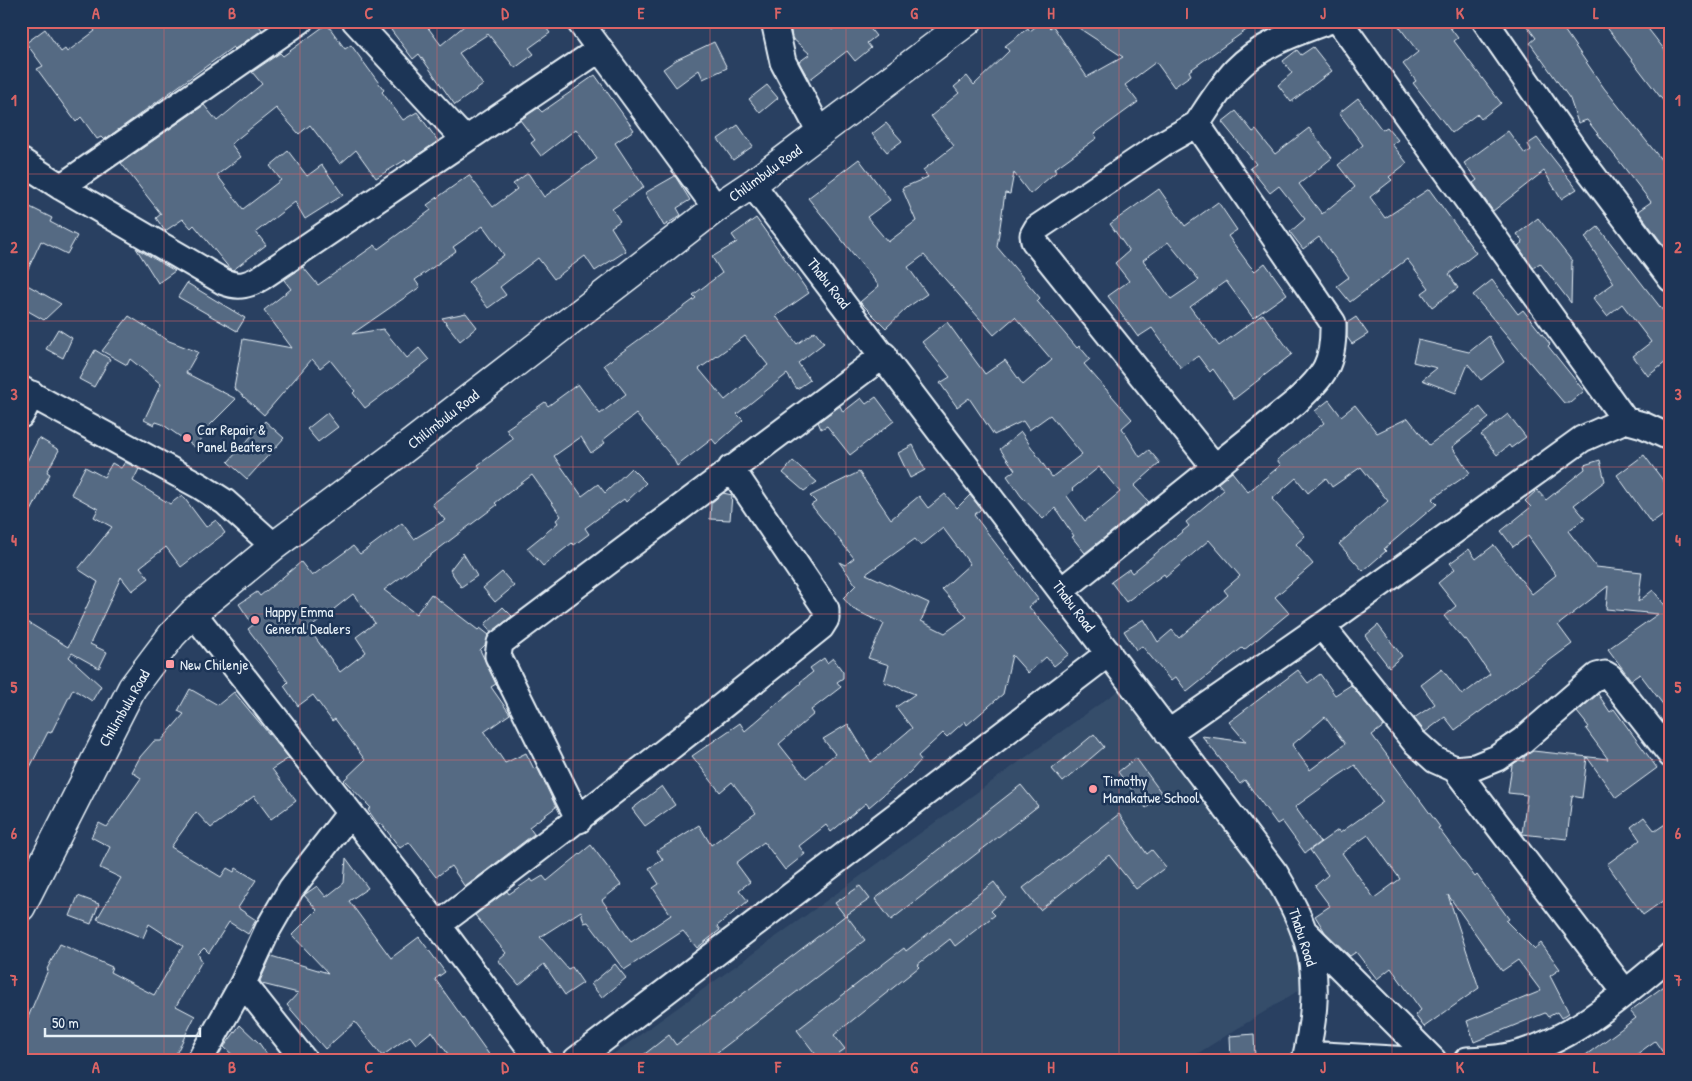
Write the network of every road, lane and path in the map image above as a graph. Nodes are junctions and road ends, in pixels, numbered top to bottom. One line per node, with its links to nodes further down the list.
1 (300, 21): 15 (street)
2 (355, 21): 12 (street)
3 (579, 21): 9 (street)
4 (774, 21): 11 (street)
5 (968, 21): 11 (main road, Chilimbulu Road)
6 (1328, 21): 10 (street)
7 (1339, 21): 20 (street)
8 (1485, 21): 17 (street)
9 (600, 49): 12 (street); 16 (street)
10 (1197, 124): 22 (street); 22 (street)
11 (820, 132): 14 (main road, Chilimbulu Road)
12 (465, 140): 15 (street)
13 (21, 161): 15 (street)
14 (752, 184): 16 (main road, Chilimbulu Road); 18 (street, Thabu Road)
15 (61, 187)
16 (716, 208): 24 (main road, Chilimbulu Road)
17 (1671, 279)
18 (884, 355): 23 (street); 25 (street, Thabu Road)
19 (25, 400): 24 (street)
20 (1625, 420): 21 (street); 27 (street)
21 (1669, 434)
22 (1214, 466): 25 (street)
23 (731, 468): 33 (street); 33 (street)
24 (274, 546): 26 (main road, Chilimbulu Road)
25 (1062, 590): 28 (street, Thabu Road)
26 (194, 614): 32 (street); 34 (main road, Chilimbulu Road)
27 (1322, 626): 29 (street); 31 (street)
28 (1109, 653): 29 (street, Thabu Road); 44 (street)
29 (1168, 733): 36 (street, Thabu Road)
30 (1671, 755): 31 (street)
31 (1455, 769): 39 (street)
32 (350, 813): 35 (street); 38 (street)
33 (579, 820): 35 (street)
34 (21, 907)
35 (438, 925): 43 (street)
36 (1305, 932): 40 (street, Thabu Road); 46 (street)
37 (1671, 955): 39 (street)
38 (243, 983): 41 (street); 42 (street)
39 (1626, 992): 47 (street)
40 (1306, 1057): 45 (street)
41 (200, 1060)
42 (304, 1060)
43 (539, 1060)
44 (576, 1060)
45 (1410, 1060)
46 (1433, 1060)
47 (1467, 1060)

